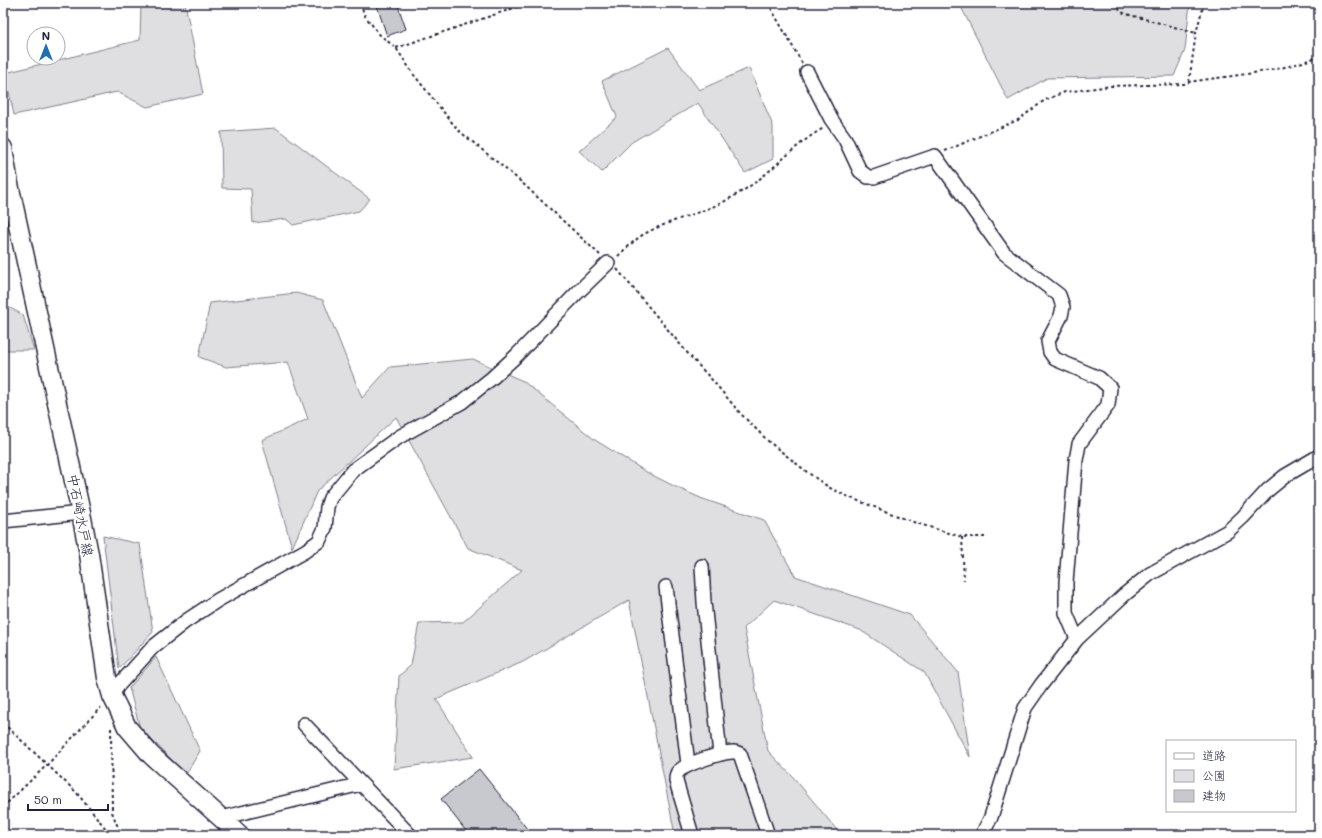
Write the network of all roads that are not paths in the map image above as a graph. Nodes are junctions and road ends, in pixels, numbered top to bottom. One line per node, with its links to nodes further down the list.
1 (807, 72): 9 (street)
2 (3, 148): 5 (main road, 中石崎水戸線)
3 (608, 263): 10 (street)
4 (1319, 456): 9 (street)
5 (81, 513): 6 (street); 10 (main road, 中石崎水戸線)
6 (3, 521)
7 (702, 566): 12 (street)
8 (666, 587): 13 (street)
9 (1077, 640): 20 (street)
10 (115, 702): 15 (main road, 中石崎水戸線)
11 (304, 724): 14 (street)
12 (720, 754): 13 (street); 19 (street)
13 (688, 764): 18 (street)
14 (361, 784): 15 (street); 17 (street)
15 (221, 818): 16 (main road, 中石崎水戸線)
16 (240, 835)
17 (410, 835)
18 (692, 835)
19 (768, 835)
20 (982, 835)

